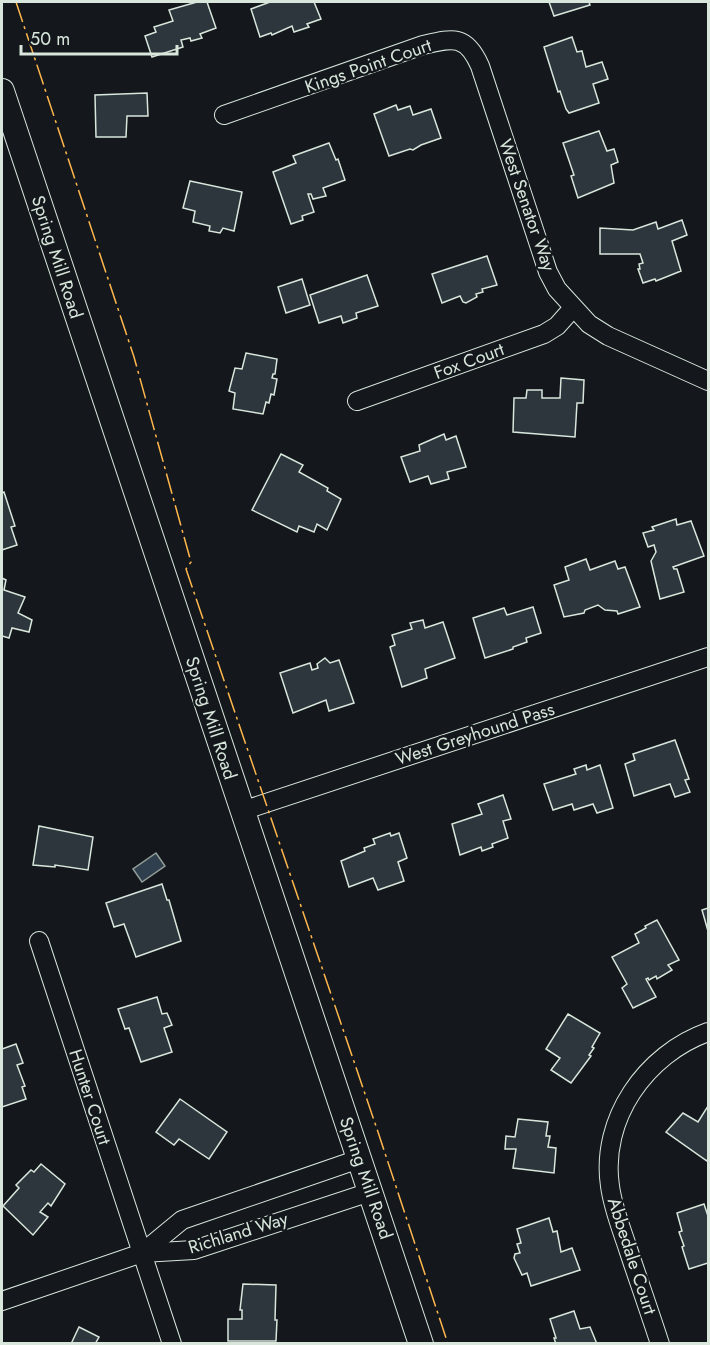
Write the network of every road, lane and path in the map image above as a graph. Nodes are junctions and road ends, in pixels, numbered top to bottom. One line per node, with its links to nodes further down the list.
1 (2, 91): 8 (street, Spring Mill Road)
2 (224, 115): 3 (street, Kings Point Court)
3 (498, 121): 4 (street, West Senator Way)
4 (573, 308): 5 (street, West Senator Way); 6 (street, Fox Court)
5 (708, 381)
6 (357, 401)
7 (708, 657): 8 (street, West Greyhound Pass)
8 (242, 811): 11 (street, Spring Mill Road)
9 (39, 941): 13 (street, Hunter Court)
10 (708, 1032): 17 (street, Abbedale Court)
11 (359, 1159): 12 (street, Spring Mill Road); 13 (street)
12 (370, 1192): 13 (street, Richland Way); 16 (street, Spring Mill Road)
13 (142, 1253): 14 (street, Richland Way); 15 (street, Hunter Court)
14 (2, 1301)
15 (172, 1344)
16 (421, 1344)
17 (660, 1344)

